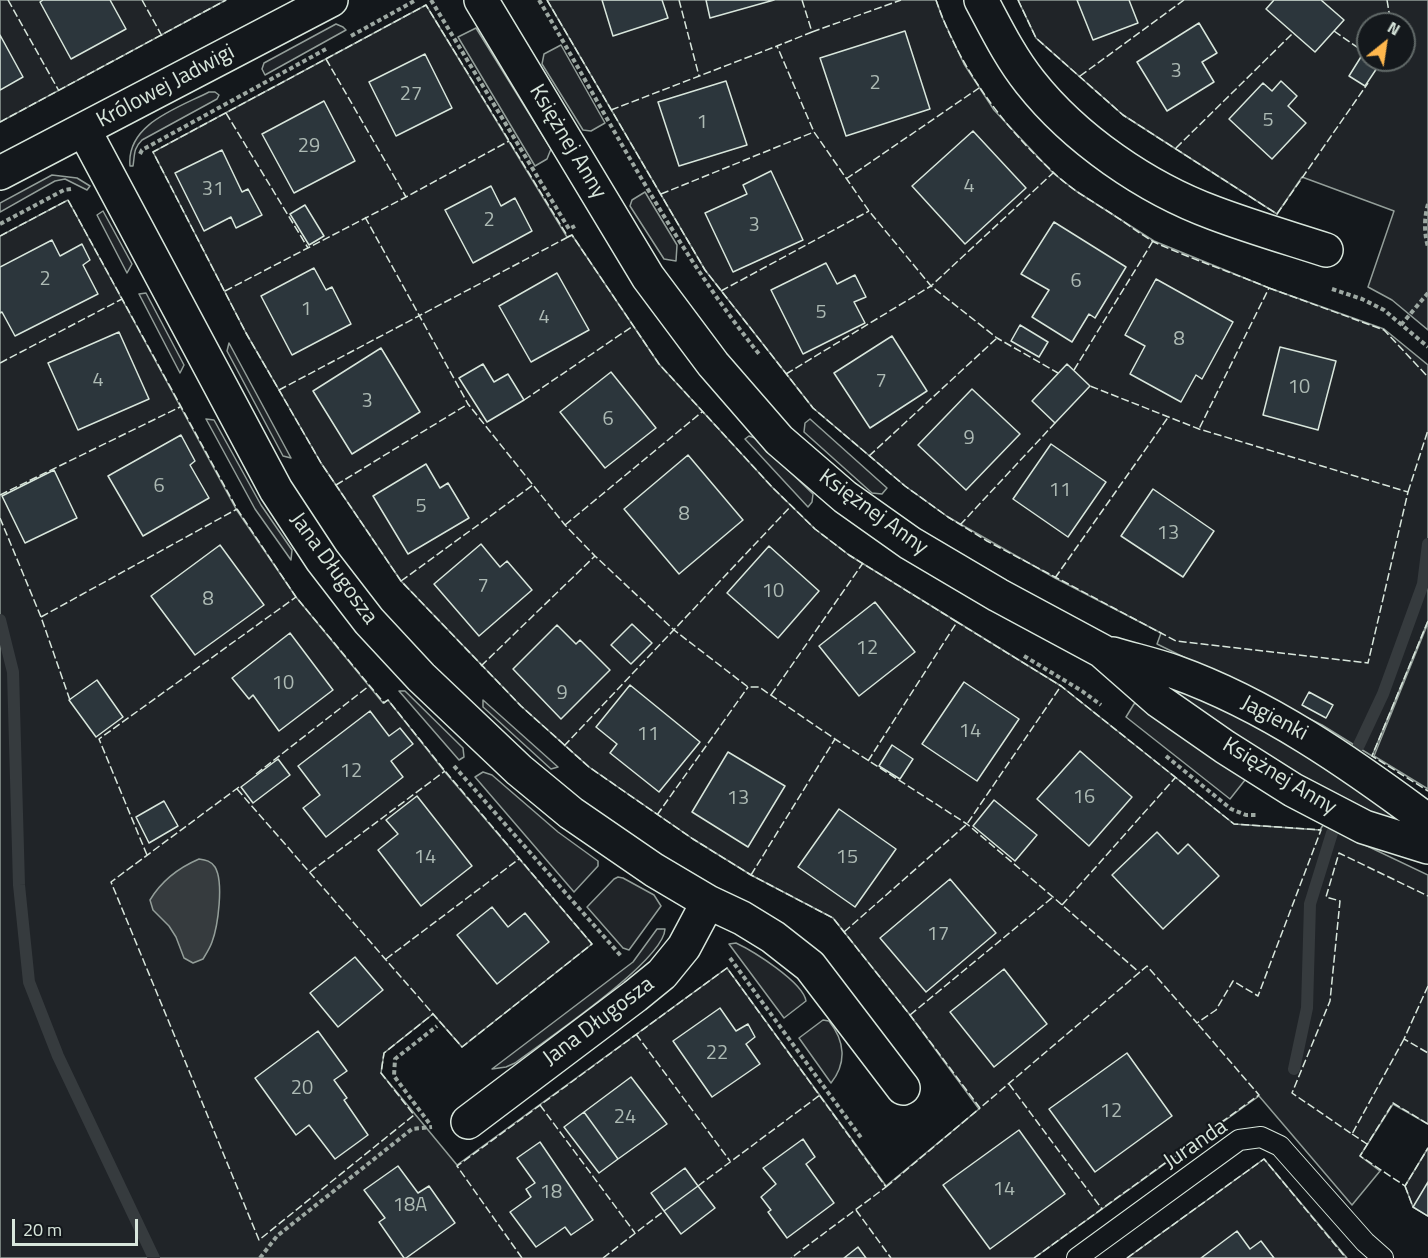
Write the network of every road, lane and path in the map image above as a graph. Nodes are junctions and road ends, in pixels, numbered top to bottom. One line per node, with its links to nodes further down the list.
1 (331, 0): 8 (street, Królowej Jadwigi)
2 (416, 0): 6 (path)
3 (481, 0): 17 (street, Księżnej Anny)
4 (539, 0): 16 (path)
5 (981, 0): 13 (street)
6 (345, 39)
7 (335, 44): 9 (path)
8 (84, 129): 10 (street, Królowej Jadwigi); 20 (street, Jana Długosza)
9 (138, 157)
10 (0, 173)
11 (1428, 204): 12 (path)
12 (1428, 247)
13 (1326, 250)
14 (1428, 293): 15 (path)
15 (1401, 325)
16 (764, 360)
17 (1102, 651): 18 (street, Jagienki); 19 (street, Księżnej Anny)
18 (1428, 821)
19 (1428, 847)
20 (708, 902): 21 (street, Jana Długosza); 22 (street, Jana Długosza)
21 (903, 1088)
22 (468, 1122)
23 (432, 1127): 24 (path)
24 (260, 1258)
25 (1077, 1258): 26 (lane, Juranda)
26 (1383, 1258)

